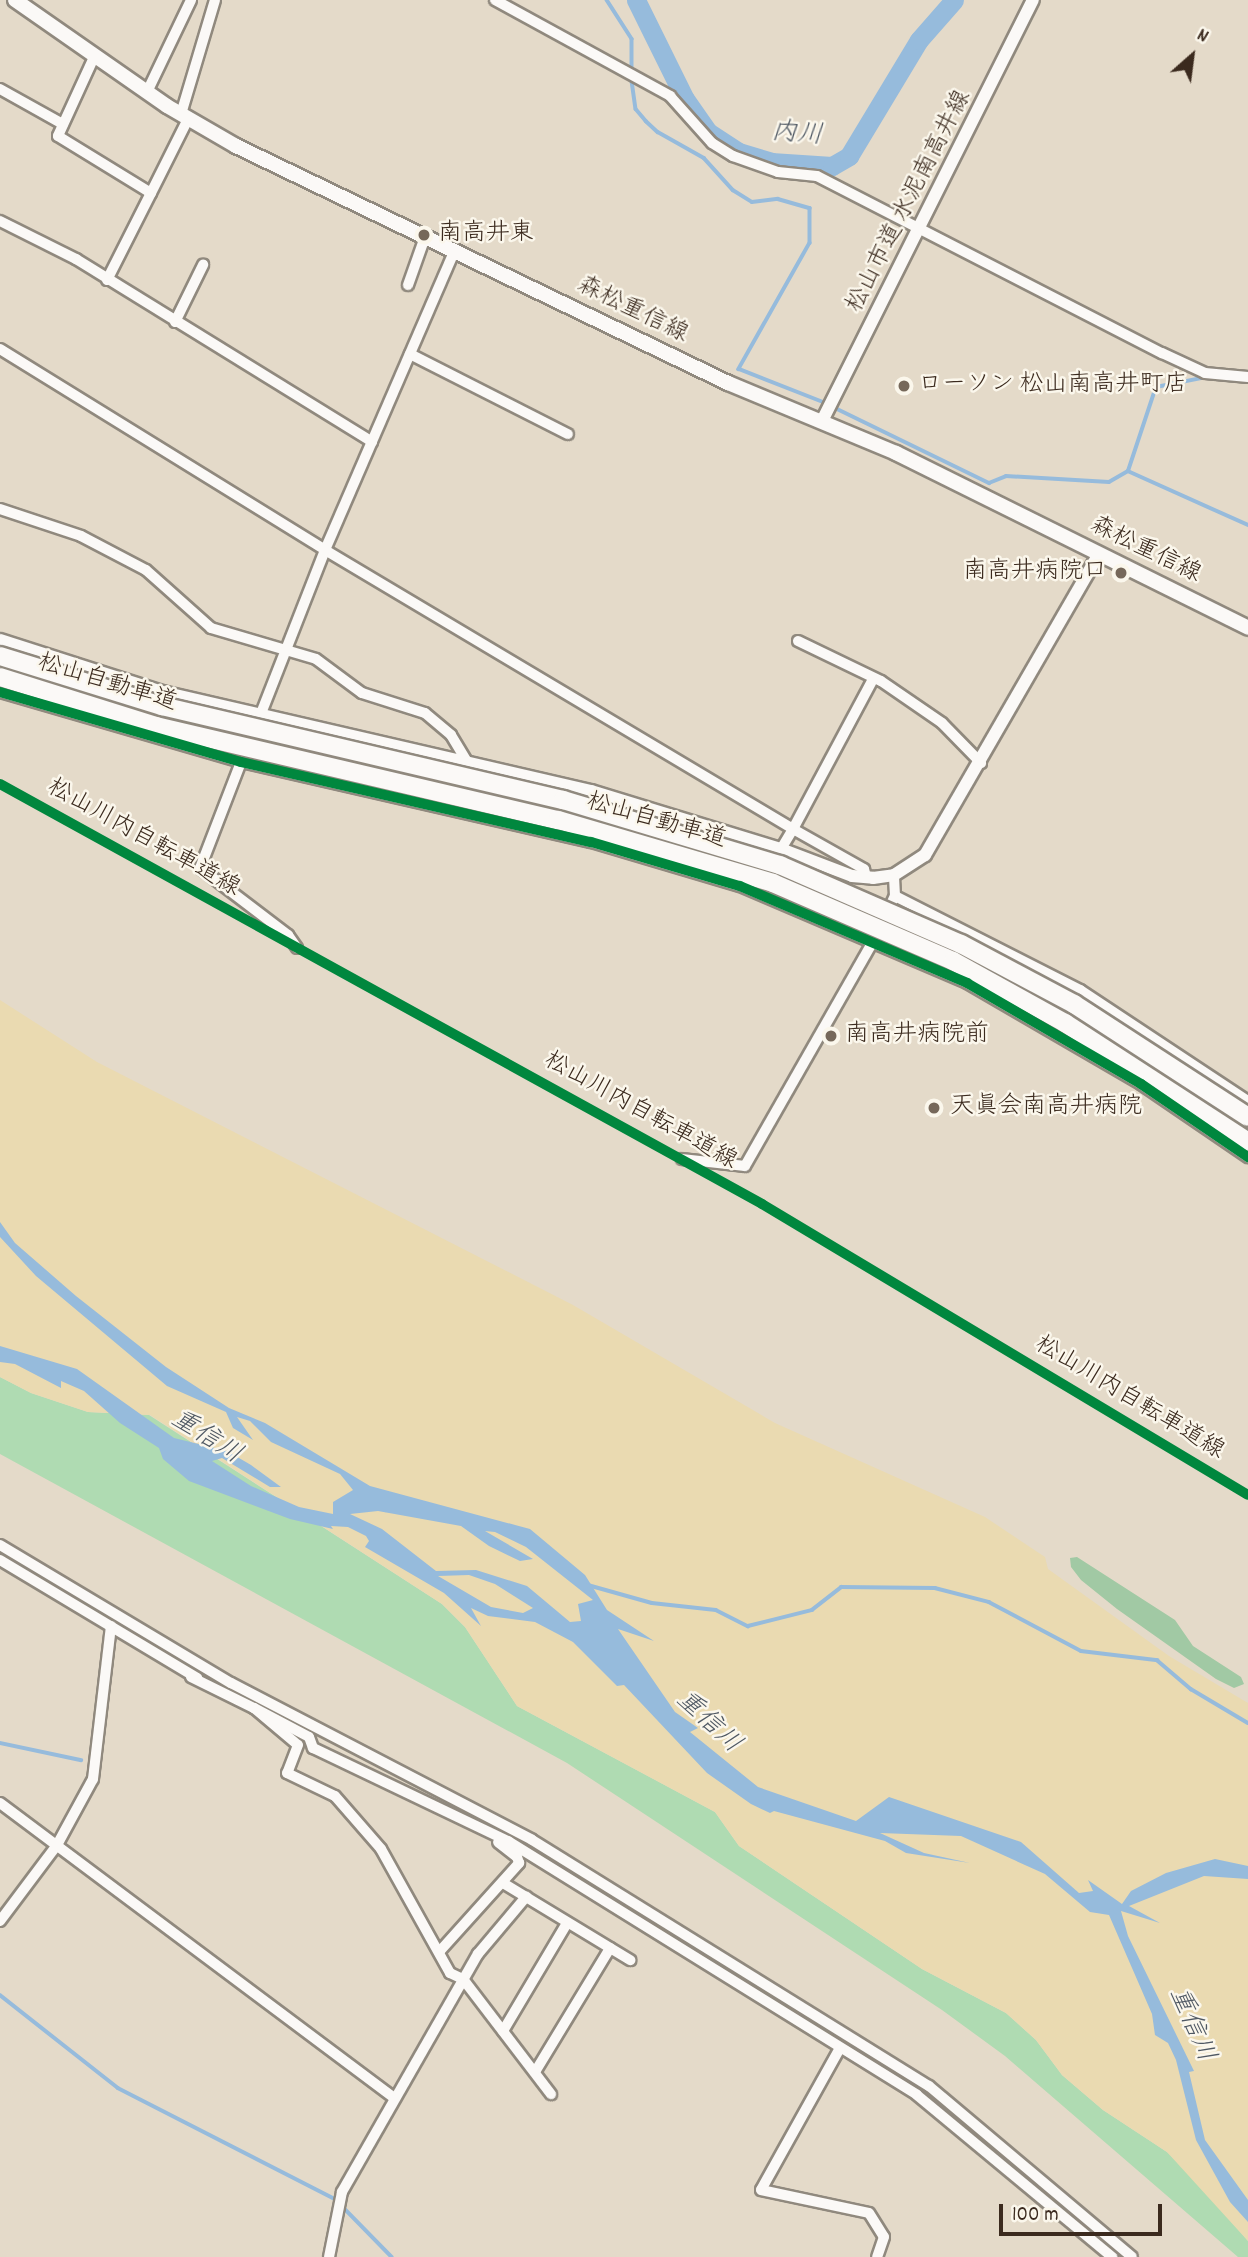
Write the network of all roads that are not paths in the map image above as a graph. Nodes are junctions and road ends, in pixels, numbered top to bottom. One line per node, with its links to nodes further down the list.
1 (15, 0): 6 (main road, 森松重信線)
2 (191, 0): 8 (street)
3 (215, 0): 9 (street)
4 (495, 0): 13 (street)
5 (1033, 0): 13 (street, 松山市道 水泥南高井線)
6 (95, 55): 8 (main road, 森松重信線); 10 (street)
7 (0, 89): 10 (street)
8 (147, 92): 9 (main road, 森松重信線)
9 (185, 116): 11 (street); 14 (main road, 森松重信線)
10 (63, 124): 11 (street)
11 (151, 192): 17 (street)
12 (0, 221): 17 (street)
13 (920, 230): 22 (street); 23 (street, 松山市道 水泥南高井線)
14 (425, 237): 15 (main road, 森松重信線); 18 (street)
15 (454, 251): 21 (street); 23 (main road, 森松重信線)
16 (203, 265): 19 (street)
17 (107, 280): 19 (street)
18 (408, 285)
19 (176, 322): 25 (street)
20 (0, 349): 27 (street)
21 (410, 355): 24 (street); 25 (street)
22 (1248, 377)
23 (822, 421): 28 (main road, 森松重信線)
24 (568, 434)
25 (372, 442): 27 (street)
26 (0, 509): 32 (street)
27 (325, 550): 32 (street); 41 (street)
28 (1099, 554): 29 (main road, 森松重信線); 40 (street)
29 (1248, 628)
30 (0, 640): 37 (street)
31 (798, 641): 35 (street)
32 (286, 650): 37 (street); 39 (street)
33 (0, 656): 49 (highway, 松山自動車道, bridge)
34 (0, 677): 50 (highway, 松山自動車道, bridge)
35 (873, 679): 40 (street); 41 (street)
36 (0, 692): 38 (street)
37 (260, 716): 39 (street)
38 (241, 762): 46 (street); 47 (street)
39 (467, 762): 42 (street)
40 (981, 763): 43 (street)
41 (793, 829): 42 (street); 44 (street)
42 (781, 849): 44 (street)
43 (894, 875): 44 (street); 45 (street)
44 (866, 877)
45 (895, 896): 46 (street); 48 (street)
46 (874, 940): 51 (street); 52 (street)
47 (297, 948)
48 (1248, 1101)
49 (1248, 1117)
50 (1248, 1142)
51 (1248, 1157)
52 (682, 1159)
53 (0, 1545): 57 (street)
54 (0, 1560): 55 (street)
55 (111, 1626): 56 (street); 62 (street)
56 (191, 1677): 57 (street); 58 (street)
57 (231, 1683): 59 (street)
58 (254, 1709): 61 (street); 68 (street)
59 (438, 1789): 61 (street); 79 (street)
60 (0, 1803): 62 (street)
61 (468, 1821): 63 (street); 72 (street)
62 (57, 1845): 65 (street); 75 (street)
63 (503, 1883): 64 (street); 68 (street)
64 (526, 1897): 66 (street); 70 (street)
65 (0, 1921)
66 (568, 1923): 67 (street); 71 (street)
67 (610, 1948): 69 (street); 73 (street)
68 (439, 1952): 70 (street)
69 (630, 1960)
70 (463, 1979): 71 (street); 75 (street)
71 (503, 2031): 73 (street)
72 (840, 2048): 77 (street); 78 (street)
73 (535, 2072): 74 (street)
74 (551, 2094)
75 (394, 2098): 76 (street)
76 (329, 2257)
77 (877, 2257)
78 (1111, 2257)
79 (1132, 2257)

